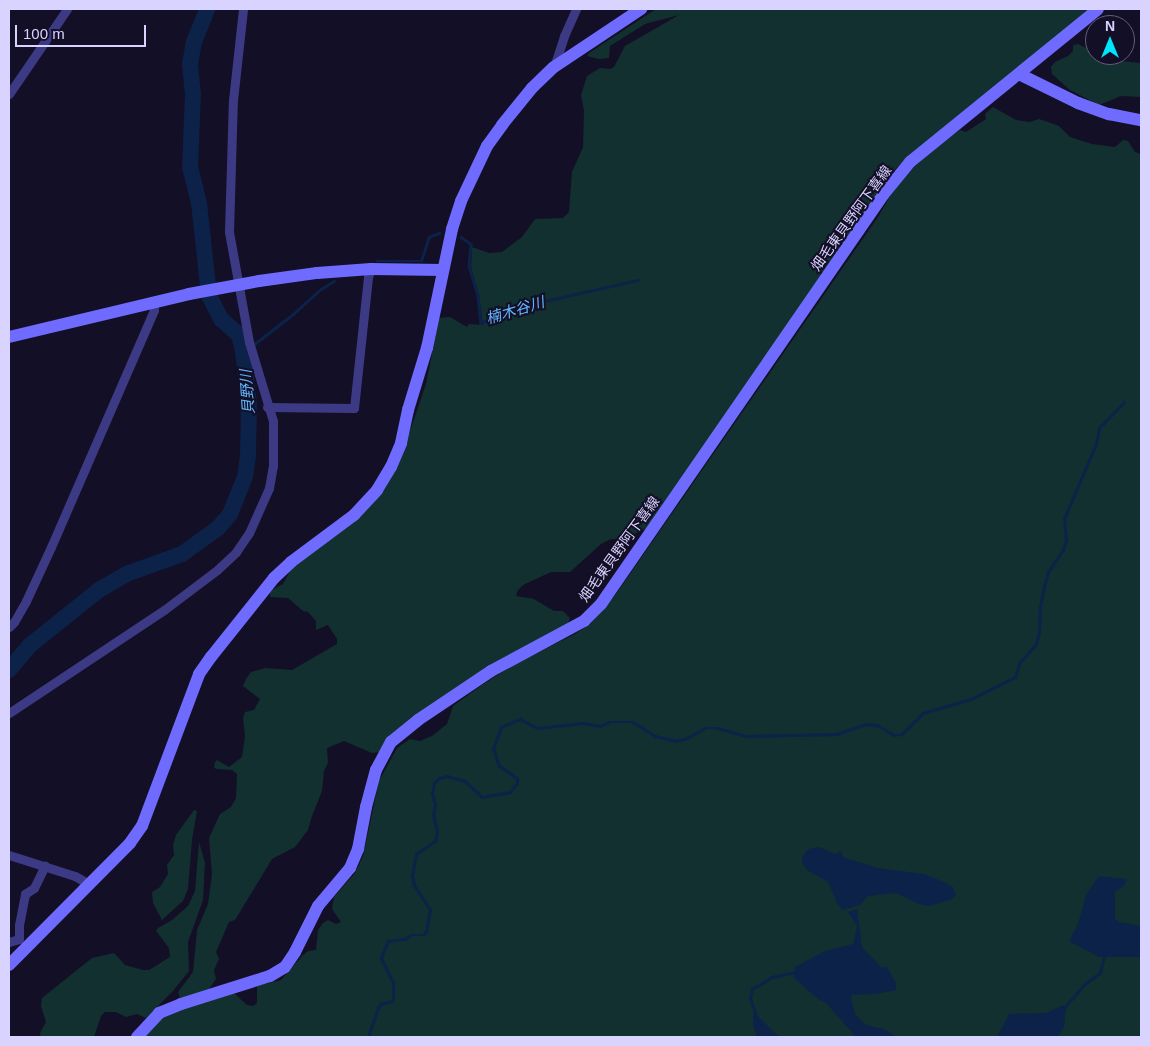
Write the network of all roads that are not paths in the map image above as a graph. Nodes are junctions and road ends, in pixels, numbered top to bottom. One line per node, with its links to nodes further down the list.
1 (67, 9): 8 (street)
2 (243, 9): 12 (street)
3 (576, 9): 6 (street)
4 (641, 9): 6 (street)
5 (1098, 9): 7 (street, 畑毛東貝野阿下喜線)
6 (554, 67): 11 (street)
7 (1019, 74): 9 (street); 23 (street, 畑毛東貝野阿下喜線)
8 (9, 94)
9 (1141, 120)
10 (371, 269): 11 (street); 12 (street); 15 (street)
11 (443, 270): 20 (street)
12 (238, 285): 13 (street); 15 (street)
13 (154, 302): 14 (street); 16 (street)
14 (9, 337)
15 (267, 407): 17 (street)
16 (9, 627)
17 (9, 713)
18 (9, 855): 19 (street)
19 (44, 865): 20 (street); 21 (street)
20 (89, 884): 22 (street)
21 (9, 942)
22 (9, 965)
23 (137, 1037)

